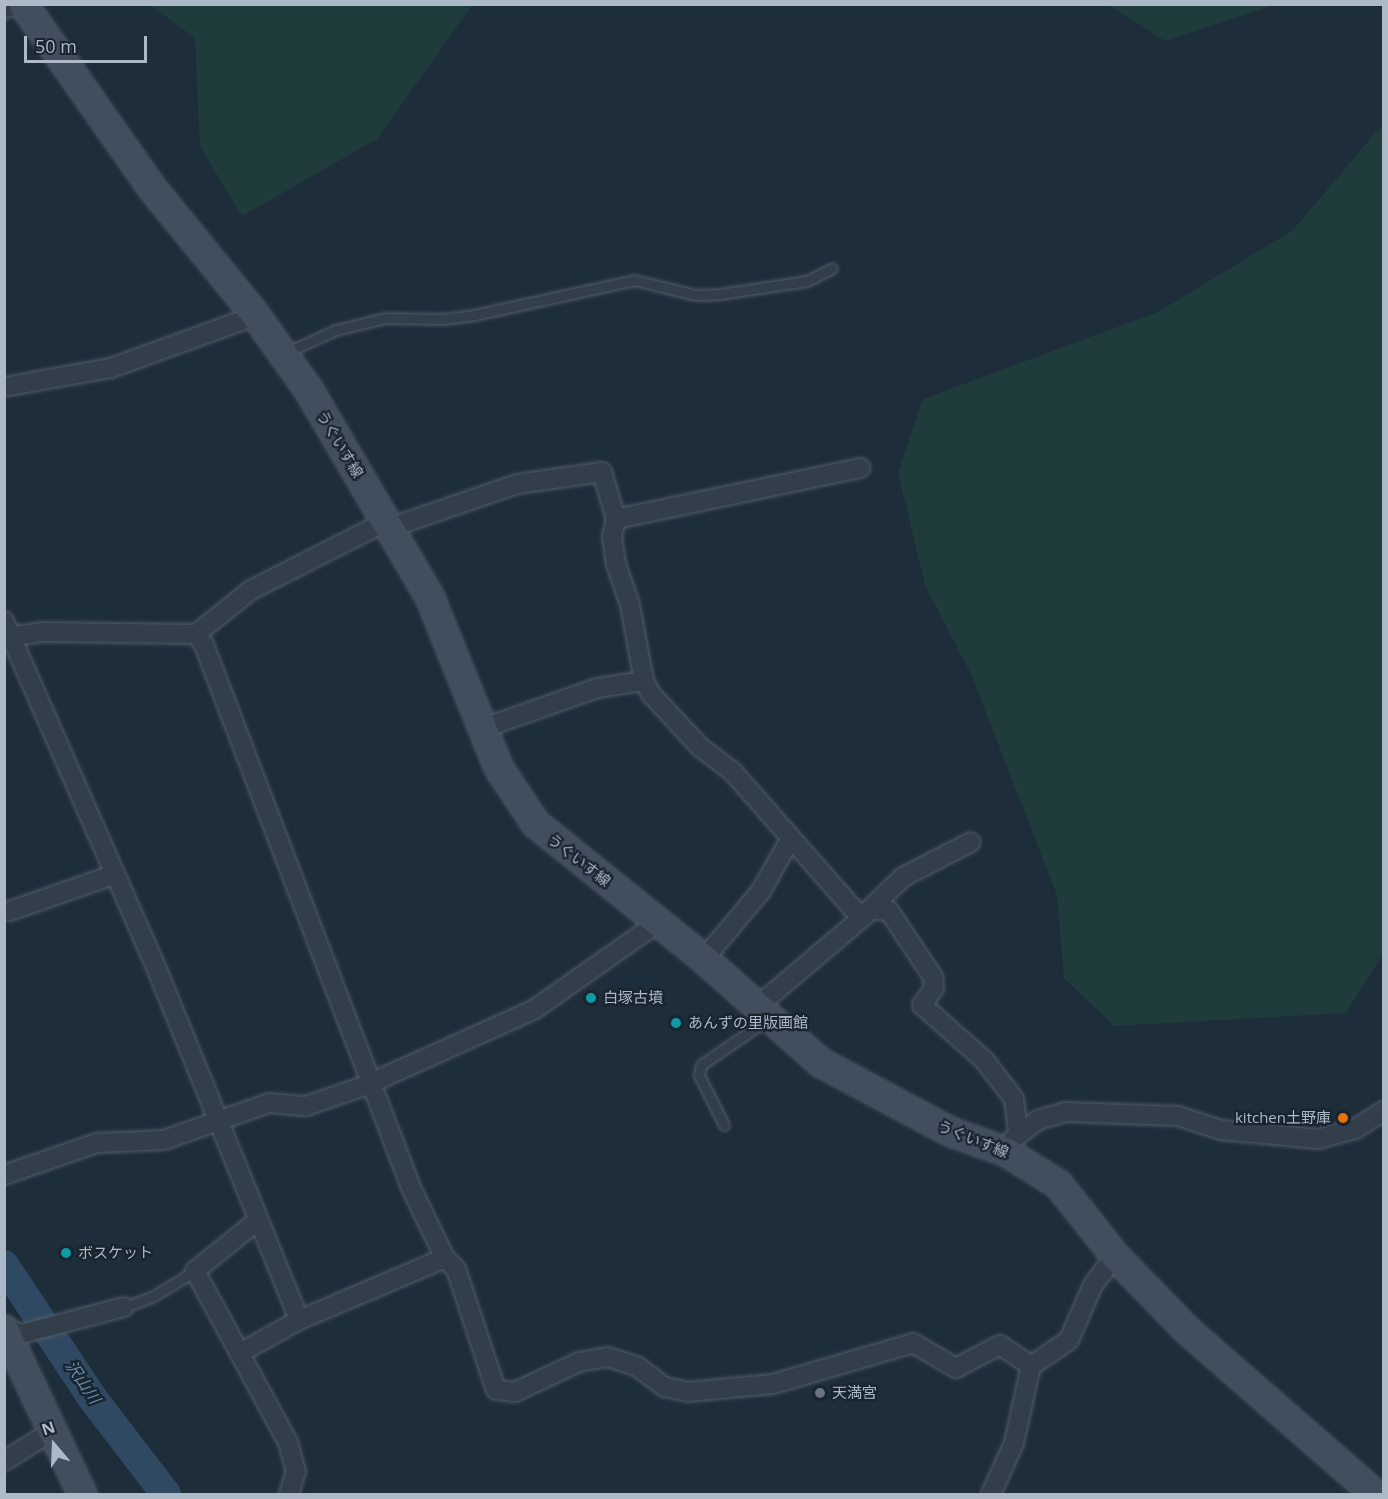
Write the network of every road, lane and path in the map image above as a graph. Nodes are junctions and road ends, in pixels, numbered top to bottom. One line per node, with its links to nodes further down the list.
1 (18, 4): 3 (street)
2 (23, 4): 5 (street, うぐいす線)
3 (4, 9)
4 (832, 268): 6 (lane)
5 (253, 312): 6 (street, うぐいす線); 7 (street)
6 (285, 353): 10 (street, うぐいす線)
7 (4, 387)
8 (861, 468): 9 (street)
9 (616, 519): 10 (street); 13 (street)
10 (388, 525): 12 (street); 14 (street, うぐいす線)
11 (7, 631): 12 (street); 17 (street)
12 (196, 634): 23 (street)
13 (644, 681): 14 (street); 15 (street)
14 (484, 728): 20 (street, うぐいす線)
15 (791, 838): 19 (street); 21 (street)
16 (971, 842): 19 (street)
17 (114, 876): 18 (street); 25 (street)
18 (10, 911)
19 (867, 912): 22 (street); 27 (street)
20 (659, 922): 21 (street, うぐいす線); 23 (street)
21 (704, 959): 22 (street, うぐいす線)
22 (764, 1011): 26 (lane); 27 (street, うぐいす線)
23 (371, 1081): 25 (street); 31 (street)
24 (1383, 1111): 27 (street)
25 (218, 1119): 28 (street); 29 (street)
26 (724, 1125)
27 (1012, 1141): 30 (street, うぐいす線)
28 (4, 1175)
29 (257, 1221): 32 (street); 34 (street)
30 (1115, 1256): 37 (street); 43 (street, うぐいす線)
31 (445, 1258): 34 (street); 37 (street)
32 (195, 1271): 33 (lane); 36 (street)
33 (124, 1307): 35 (street)
34 (299, 1320): 36 (street)
35 (4, 1328): 38 (street)
36 (240, 1353): 41 (street)
37 (1031, 1366): 42 (street)
38 (51, 1432): 39 (street); 40 (street)
39 (4, 1461)
40 (82, 1494)
41 (289, 1494)
42 (991, 1494)
43 (1375, 1494)

